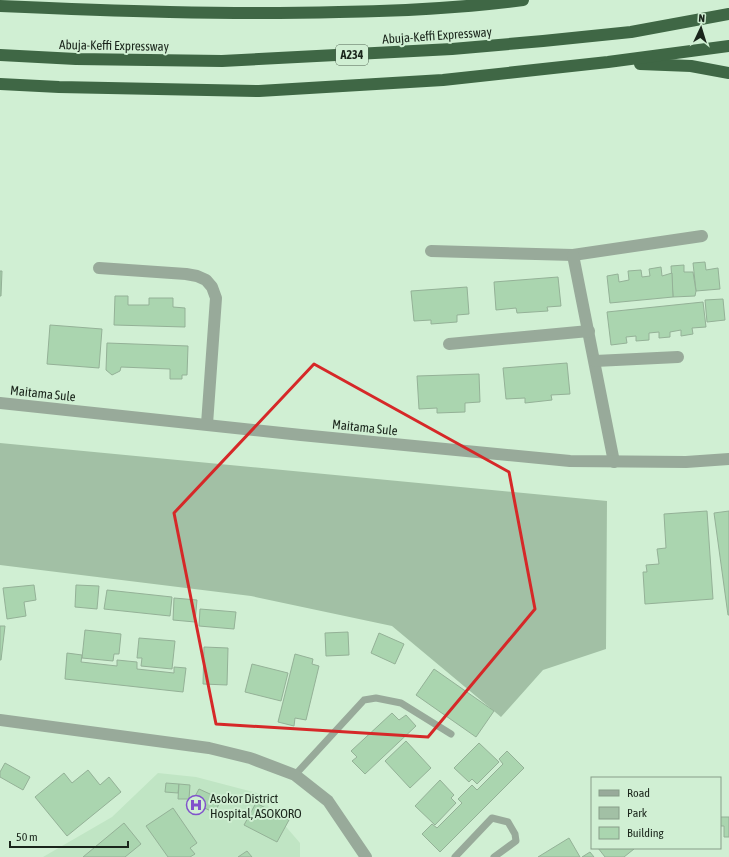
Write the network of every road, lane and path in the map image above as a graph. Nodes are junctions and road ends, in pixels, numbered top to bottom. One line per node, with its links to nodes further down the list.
1 (523, 0): 2 (highway, Abuja-Keffi Expressway)
2 (0, 6)
3 (729, 14): 5 (highway, Abuja-Keffi Expressway / A234)
4 (729, 46): 6 (highway)
5 (0, 55)
6 (608, 62): 7 (highway); 8 (highway)
7 (729, 73)
8 (0, 84)
9 (702, 236): 11 (street)
10 (432, 251): 11 (street)
11 (573, 254): 13 (street)
12 (99, 268): 18 (street)
13 (589, 331): 14 (street); 16 (street)
14 (449, 344)
15 (678, 357): 16 (street)
16 (595, 361): 20 (street)
17 (0, 403): 18 (street, Maitama Sule)
18 (207, 424): 20 (street, Maitama Sule)
19 (729, 458): 20 (street, Maitama Sule)
20 (614, 462)
21 (0, 720): 23 (street)
22 (451, 734): 23 (lane)
23 (295, 775): 24 (street)
24 (362, 855)
25 (455, 857): 26 (lane)
26 (494, 857)

